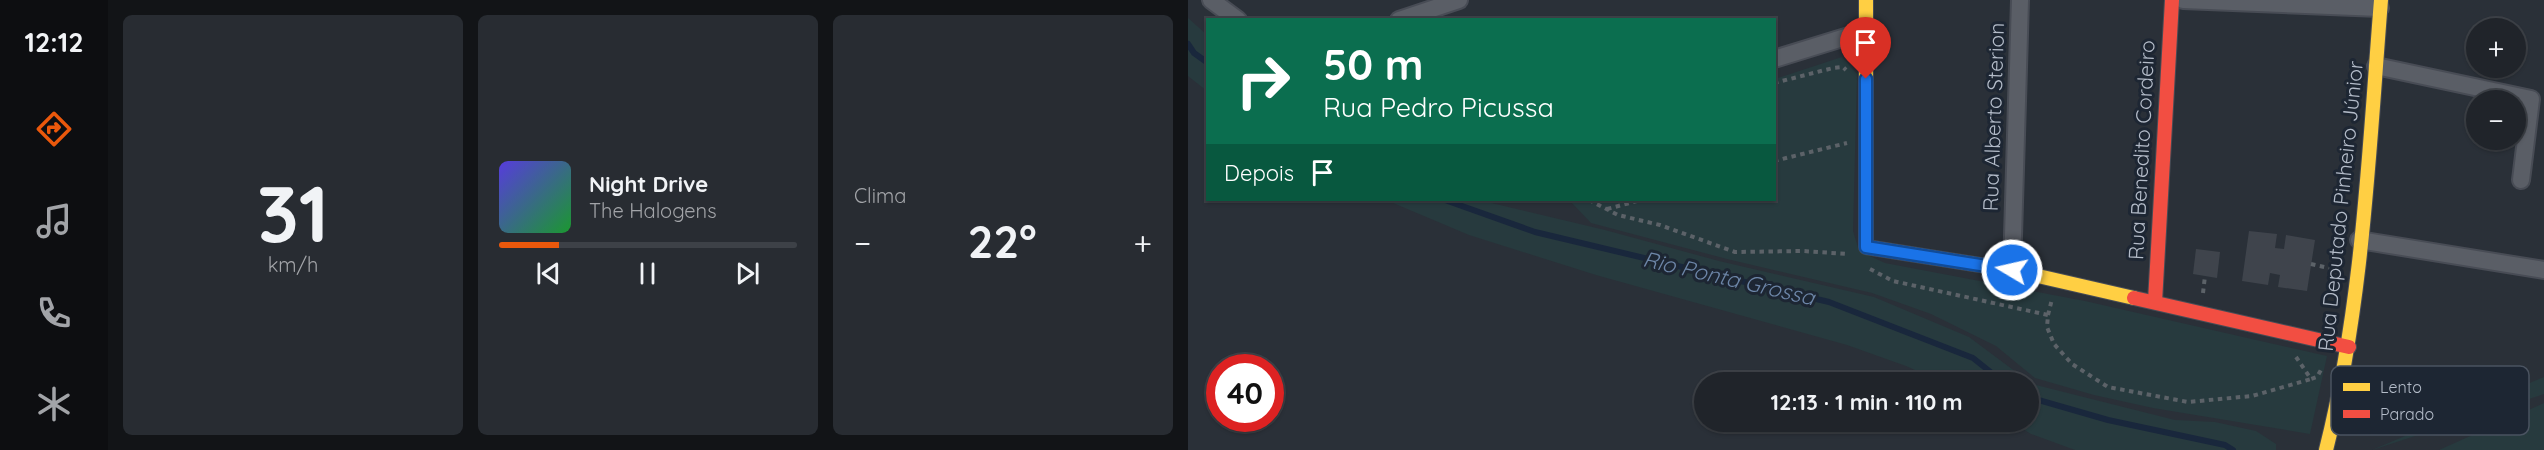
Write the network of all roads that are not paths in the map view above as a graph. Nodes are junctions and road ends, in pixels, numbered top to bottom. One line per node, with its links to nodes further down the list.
1 (1211, 0): 8 (street)
2 (1459, 0): 9 (street)
3 (1866, 0): 10 (street)
4 (2020, 0): 15 (street, Rua Alberto Sterion)
5 (2172, 0): 17 (street, Rua Benedito Cordeiro)
6 (2183, 0): 7 (street)
7 (2380, 4): 12 (street, Rua Deputado Pinheiro Júnior)
8 (1235, 18)
9 (1405, 18)
10 (1865, 31): 11 (street); 15 (street)
11 (1776, 58)
12 (2376, 66): 13 (street); 14 (street, Rua Deputado Pinheiro Júnior)
13 (2521, 180)
14 (2360, 240): 16 (street); 18 (street, Rua Deputado Pinheiro Júnior)
15 (2012, 270): 17 (street)
16 (2544, 270)
17 (2155, 302): 18 (street)
18 (2349, 347): 19 (street, Rua Deputado Pinheiro Júnior)
19 (2345, 366)
20 (2331, 428): 21 (street, Rua Deputado Pinheiro Júnior)
21 (2326, 450)

